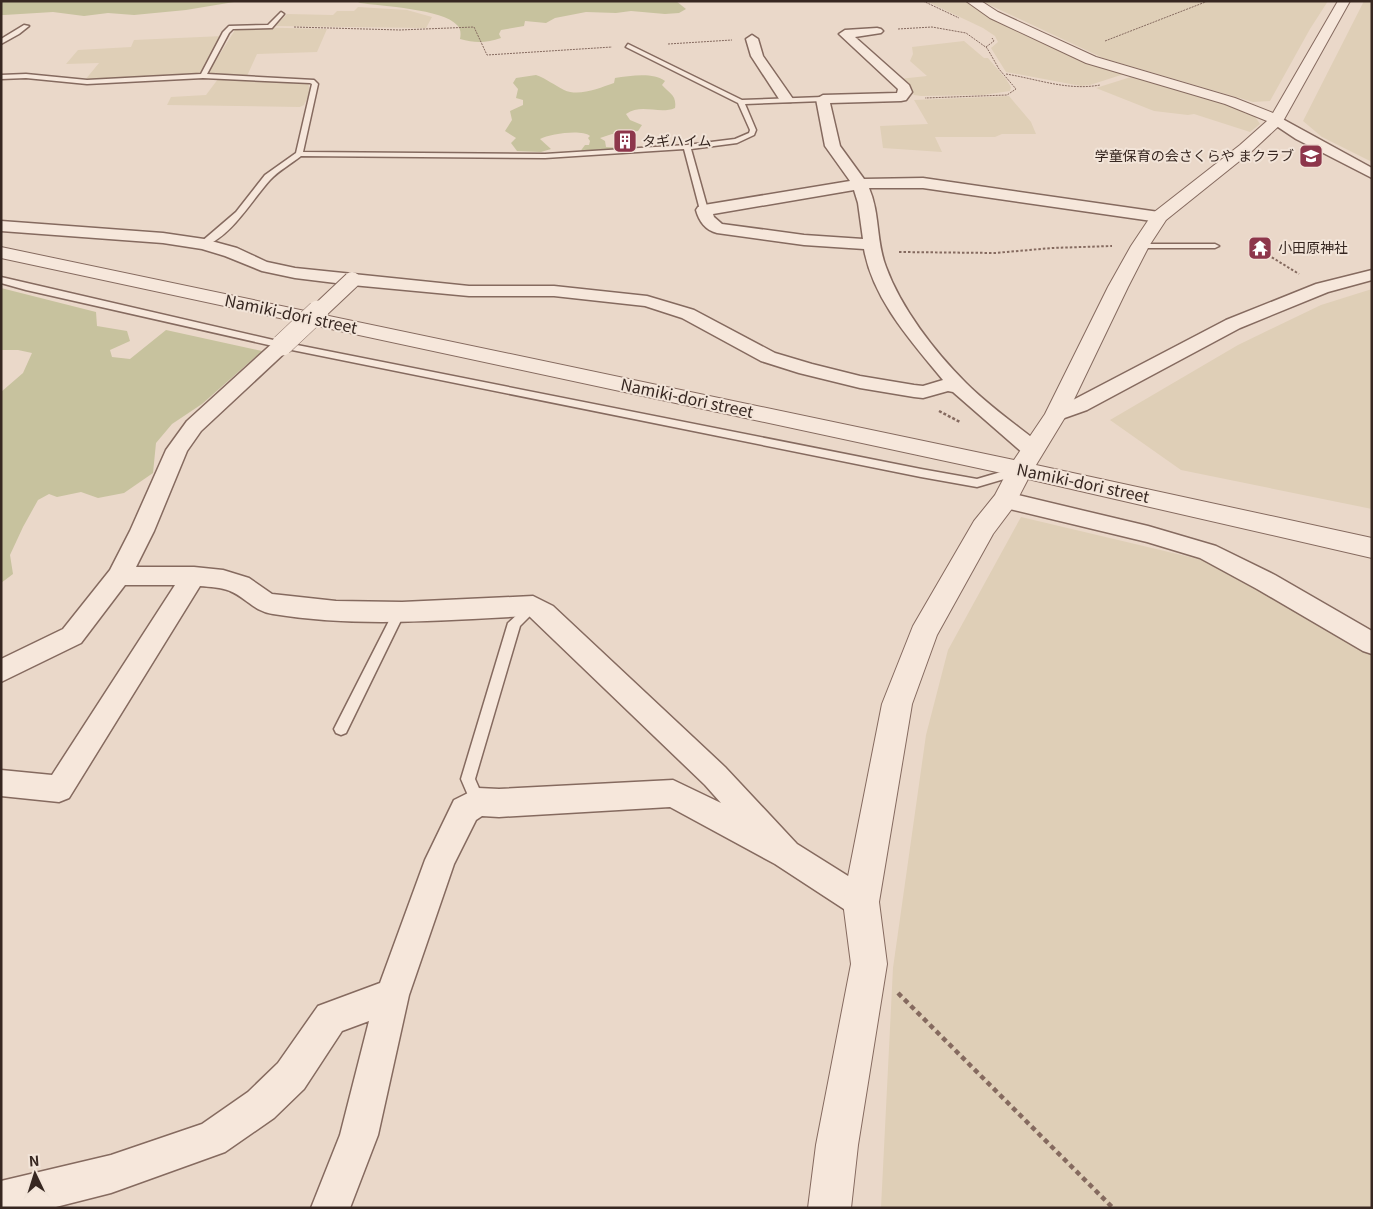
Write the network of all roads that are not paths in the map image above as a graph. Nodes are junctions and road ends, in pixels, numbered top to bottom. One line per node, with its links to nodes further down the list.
1 (972, 1): 14 (street)
2 (1344, 1): 14 (street)
3 (282, 14): 9 (lane)
4 (26, 26): 7 (lane)
5 (877, 31): 12 (street)
6 (752, 39): 11 (street)
7 (1, 42)
8 (628, 46): 13 (lane)
9 (203, 76): 10 (lane); 16 (lane)
10 (1, 77)
11 (786, 98): 12 (lane); 13 (lane)
12 (822, 99): 18 (street)
13 (741, 102): 15 (lane)
14 (1277, 120): 17 (street); 20 (street)
15 (687, 147): 16 (lane); 19 (lane)
16 (299, 154): 22 (lane)
17 (1372, 174)
18 (860, 184): 19 (street); 20 (street); 25 (street)
19 (704, 210): 25 (street)
20 (1159, 217): 23 (street)
21 (1, 226): 22 (street)
22 (204, 244): 29 (street)
23 (1140, 246): 24 (lane); 32 (street)
24 (1216, 246)
25 (872, 248): 31 (street)
26 (1, 252): 33 (street, Namiki-dori street)
27 (1372, 275): 32 (street)
28 (1, 280): 30 (lane)
29 (352, 280): 30 (street, bridge); 31 (street)
30 (282, 345): 33 (lane); 36 (street)
31 (959, 387): 33 (street)
32 (1056, 414): 33 (street)
33 (1027, 460): 34 (street); 35 (street, Namiki-dori street)
34 (1005, 500): 40 (street); 46 (street)
35 (1372, 548)
36 (119, 576): 37 (street); 41 (street)
37 (193, 577): 39 (street); 43 (street)
38 (533, 606): 39 (street); 44 (lane); 45 (street)
39 (399, 612): 42 (lane)
40 (1372, 644)
41 (1, 671)
42 (340, 729)
43 (1, 783)
44 (478, 802): 45 (street); 47 (street)
45 (786, 854): 46 (street)
46 (861, 902): 50 (street)
47 (392, 996): 48 (street); 49 (street)
48 (1, 1200)
49 (330, 1208)
50 (830, 1208)

